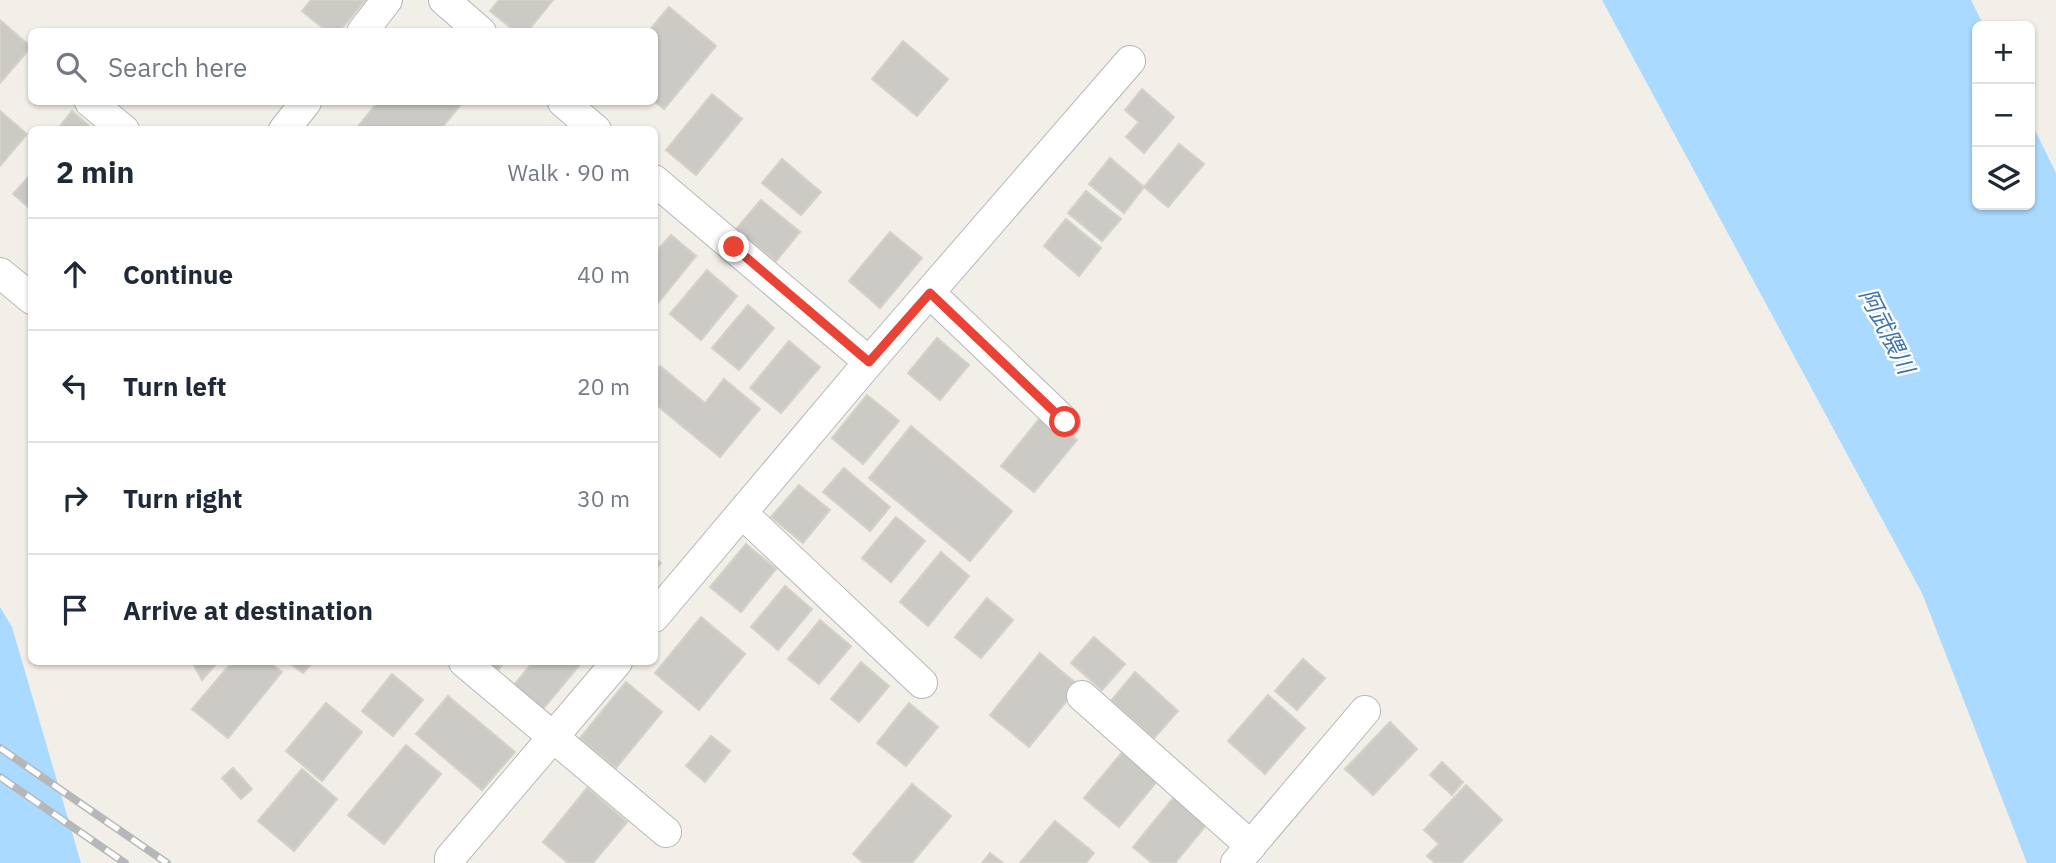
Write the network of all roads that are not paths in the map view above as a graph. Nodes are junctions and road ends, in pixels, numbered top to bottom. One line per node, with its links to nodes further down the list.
1 (387, 0): 3 (street)
2 (444, 0): 4 (street)
3 (365, 28)
4 (476, 28)
5 (1130, 61): 14 (street)
6 (94, 105): 9 (street)
7 (304, 105): 10 (street)
8 (567, 105): 11 (street)
9 (119, 126)
10 (287, 126)
11 (591, 126)
12 (658, 183): 16 (street)
13 (0, 273): 15 (street)
14 (930, 293): 16 (street); 17 (street)
15 (28, 296)
16 (869, 362): 18 (street)
17 (1065, 422)
18 (742, 513): 19 (street); 22 (street)
19 (658, 612)
20 (468, 665): 25 (street)
21 (614, 665): 25 (street)
22 (922, 682)
23 (1082, 696): 27 (street)
24 (1365, 711): 27 (street)
25 (552, 737): 26 (street); 28 (street)
26 (666, 832)
27 (1243, 854)
28 (450, 863)

